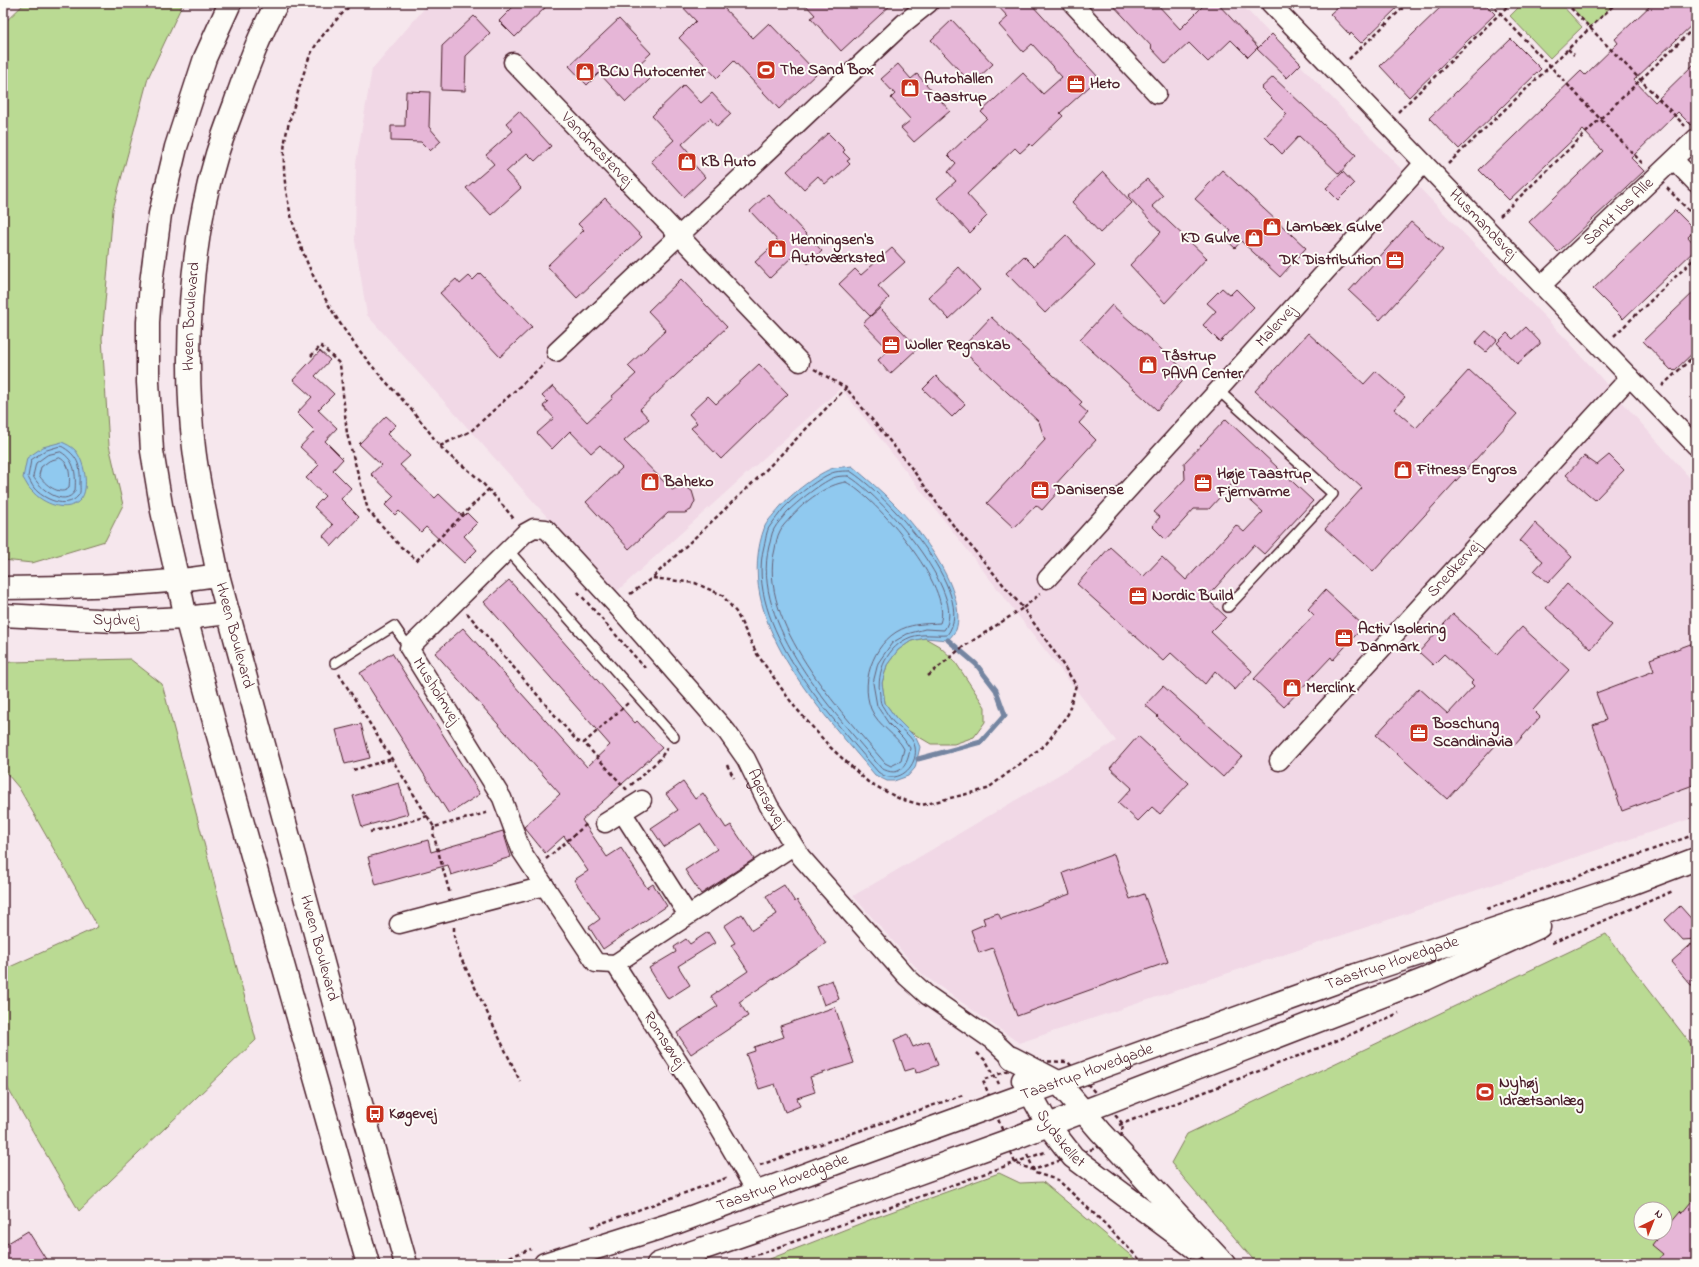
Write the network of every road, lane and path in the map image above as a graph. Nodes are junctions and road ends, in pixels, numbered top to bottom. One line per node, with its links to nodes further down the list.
1 (230, 3): 50 (street)
2 (277, 3): 47 (street, Hveen Boulevard)
3 (929, 3): 30 (street)
4 (1072, 3): 20 (street)
5 (1270, 3): 18 (street, Husmandsvej)
6 (1408, 3): 18 (path)
7 (1490, 3): 11 (path)
8 (1511, 3): 11 (path)
9 (1566, 3): 13 (path)
10 (1616, 3): 13 (path)
11 (1500, 14): 17 (path); 22 (path)
12 (1696, 26): 19 (path)
13 (1590, 28): 14 (path); 19 (path)
14 (1568, 49): 15 (path); 17 (path)
15 (1574, 55)
16 (513, 62): 30 (street, Vandmestervej)
17 (1550, 66): 21 (path); 25 (path)
18 (1336, 71): 22 (street, Husmandsvej)
19 (1640, 80): 21 (path); 23 (path)
20 (1157, 94)
21 (1600, 119): 26 (path); 29 (path)
22 (1386, 124): 25 (street, Husmandsvej)
23 (1692, 134): 24 (street, Sankt Ibs Alle)
24 (1674, 160): 26 (street, Sankt Ibs Alle); 27 (street)
25 (1430, 169): 29 (street, Husmandsvej); 40 (street, Malervej)
26 (1656, 177): 28 (path); 32 (street, Sankt Ibs Alle)
27 (1696, 183)
28 (1696, 218)
29 (1487, 228): 32 (street, Husmandsvej)
30 (679, 237): 34 (street); 37 (street, Vandmestervej)
31 (1696, 257): 33 (path)
32 (1542, 285): 33 (street, Husmandsvej)
33 (1602, 348): 38 (street, Husmandsvej)
34 (556, 352): 42 (path)
35 (1696, 354): 41 (path)
36 (311, 356): 44 (path)
37 (800, 362): 39 (path)
38 (1630, 377): 41 (street, Husmandsvej); 66 (street, Snedkervej)
39 (846, 388): 48 (path); 55 (path)
40 (1219, 391): 49 (street, Malervej); 54 (lane)
41 (1650, 397): 43 (street, Husmandsvej)
42 (440, 446)
43 (1696, 446)
44 (489, 488)
45 (534, 528): 46 (street, Musholmvej); 53 (street, Agersøvej)
46 (508, 550): 52 (street, Musholmvej); 62 (lane)
47 (218, 575): 50 (street); 56 (street, Hveen Boulevard)
48 (652, 578): 53 (path); 55 (path)
49 (1048, 579): 55 (path)
50 (178, 581): 51 (street); 58 (street)
51 (3, 588)
52 (456, 602): 59 (street, Musholmvej); 64 (path)
53 (616, 605): 77 (street, Agersøvej)
54 (1228, 607)
55 (1023, 608): 61 (path)
56 (228, 613): 58 (street, Sydvej); 99 (street, Hveen Boulevard)
57 (3, 615): 58 (street, Sydvej)
58 (186, 618): 98 (street)
59 (409, 648): 60 (lane); 71 (street, Musholmvej)
60 (335, 663): 65 (path)
61 (928, 676)
62 (637, 695): 63 (lane); 64 (path)
63 (674, 737): 68 (path)
64 (584, 743): 68 (path)
65 (392, 759): 67 (path); 73 (path)
66 (1279, 761)
67 (352, 770)
68 (626, 789): 69 (path)
69 (621, 794)
70 (642, 800): 72 (street)
71 (506, 808): 75 (path); 79 (street, Musholmvej)
72 (622, 812): 74 (street); 83 (street)
73 (428, 816): 75 (path); 76 (path)
74 (599, 821): 79 (path)
75 (434, 827): 82 (path)
76 (370, 832)
77 (793, 846): 83 (street); 86 (street, Agersøvej)
78 (1696, 859): 80 (street, Taastrup Hovedgade)
79 (533, 868): 81 (street, Musholmvej)
80 (1630, 884): 89 (street, Taastrup Hovedgade); 92 (street, Taastrup Hovedgade)
81 (545, 886): 82 (street); 85 (street, Musholmvej)
82 (454, 910): 84 (street); 88 (path)
83 (688, 915): 85 (street)
84 (400, 924)
85 (615, 964): 96 (street, Romsøvej)
86 (1012, 1058): 89 (street, Sydskellet); 91 (street, Sydskellet)
87 (984, 1080): 90 (path)
88 (520, 1081)
89 (1058, 1082): 91 (street, Taastrup Hovedgade); 92 (street, Sydskellet)
90 (986, 1088)
91 (1030, 1093): 93 (street, Sydskellet); 96 (street, Taastrup Hovedgade)
92 (1083, 1112): 93 (street, Taastrup Hovedgade); 104 (street, Sydskellet)
93 (1048, 1125): 94 (street, Sydskellet); 102 (street, Taastrup Hovedgade)
94 (1073, 1157): 95 (path); 103 (street, Sydskellet)
95 (1015, 1163)
96 (757, 1193): 97 (street, Taastrup Hovedgade)
97 (678, 1222): 100 (street, Taastrup Hovedgade); 101 (street)
98 (368, 1264)
99 (406, 1264)
100 (545, 1264)
101 (576, 1264)
102 (658, 1264)
103 (1217, 1264)
104 (1224, 1264)

